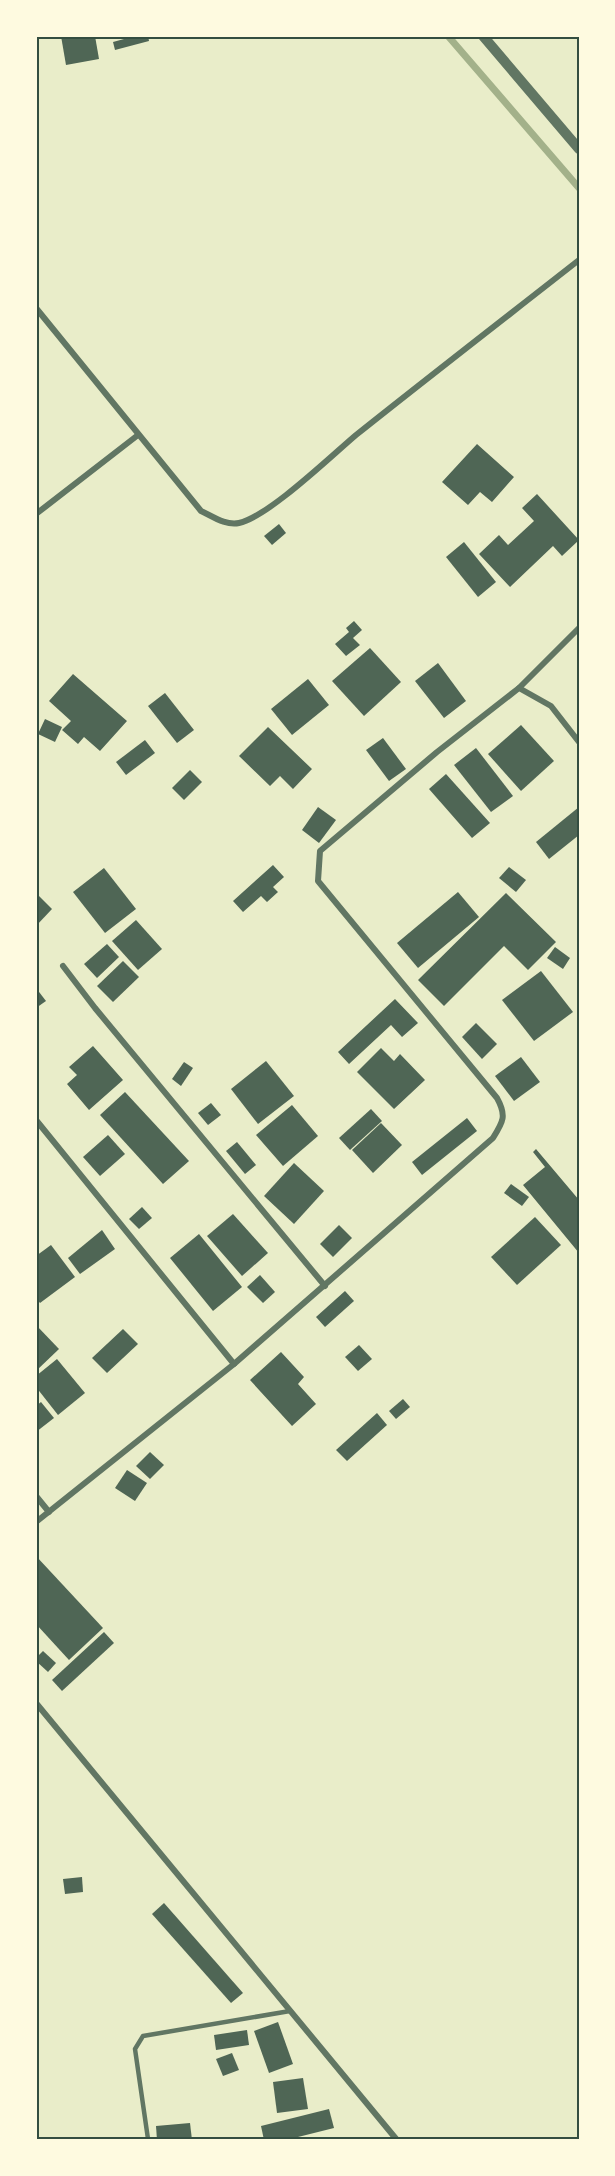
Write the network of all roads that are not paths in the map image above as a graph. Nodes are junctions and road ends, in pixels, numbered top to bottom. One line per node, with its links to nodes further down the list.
1 (483, 36): 2 (street)
2 (579, 149)
3 (579, 260): 5 (street)
4 (36, 308): 5 (street)
5 (138, 435): 6 (street)
6 (36, 514)
7 (579, 628): 8 (street)
8 (519, 688): 9 (street); 12 (street)
9 (579, 742)
10 (63, 966): 12 (street)
11 (36, 1120): 13 (street)
12 (325, 1287): 13 (street)
13 (234, 1364): 15 (street)
14 (36, 1496): 15 (street)
15 (49, 1512): 16 (street)
16 (36, 1522)
17 (36, 1702): 18 (street)
18 (290, 2011): 19 (lane); 20 (street)
19 (148, 2139)
20 (397, 2140)

